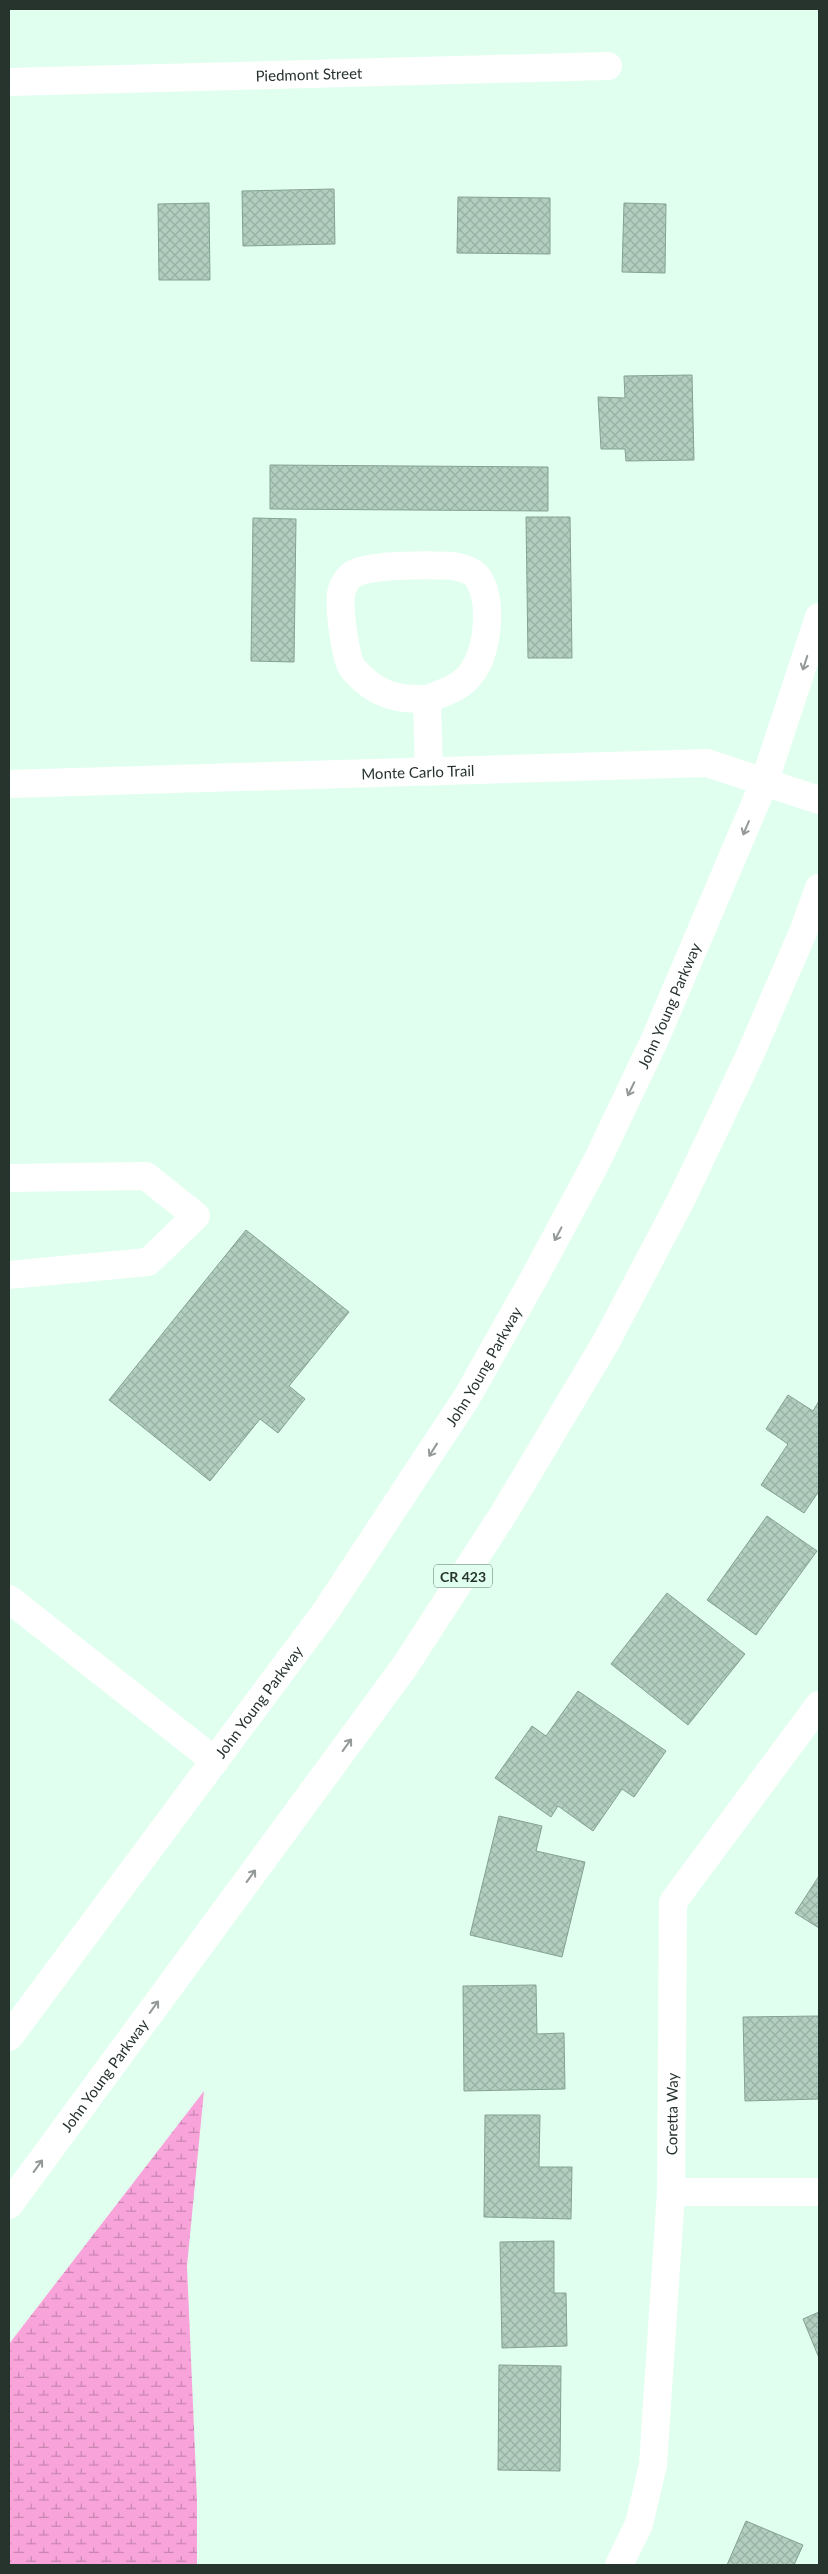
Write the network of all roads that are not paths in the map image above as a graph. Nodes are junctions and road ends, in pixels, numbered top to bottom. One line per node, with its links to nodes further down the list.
1 (608, 66): 2 (main road, Piedmont Street)
2 (9, 82)
3 (819, 617): 6 (main road, John Young Parkway, one-way to 6)
4 (428, 699): 4 (main road); 5 (main road)
5 (428, 772): 6 (main road, Monte Carlo Trail); 7 (main road, Monte Carlo Trail)
6 (764, 783): 8 (main road, Monte Carlo Trail); 14 (main road, John Young Parkway, one-way to 14)
7 (9, 784)
8 (819, 800)
9 (819, 888): 18 (main road, John Young Parkway / CR 423, one-way to 9)
10 (9, 1178): 11 (main road)
11 (9, 1275)
12 (9, 1599): 14 (main road)
13 (819, 1705): 16 (main road, Coretta Way)
14 (215, 1761): 15 (main road, John Young Parkway)
15 (9, 2037)
16 (670, 2192): 17 (main road); 19 (main road, Coretta Way)
17 (819, 2192)
18 (9, 2205)
19 (619, 2565)

